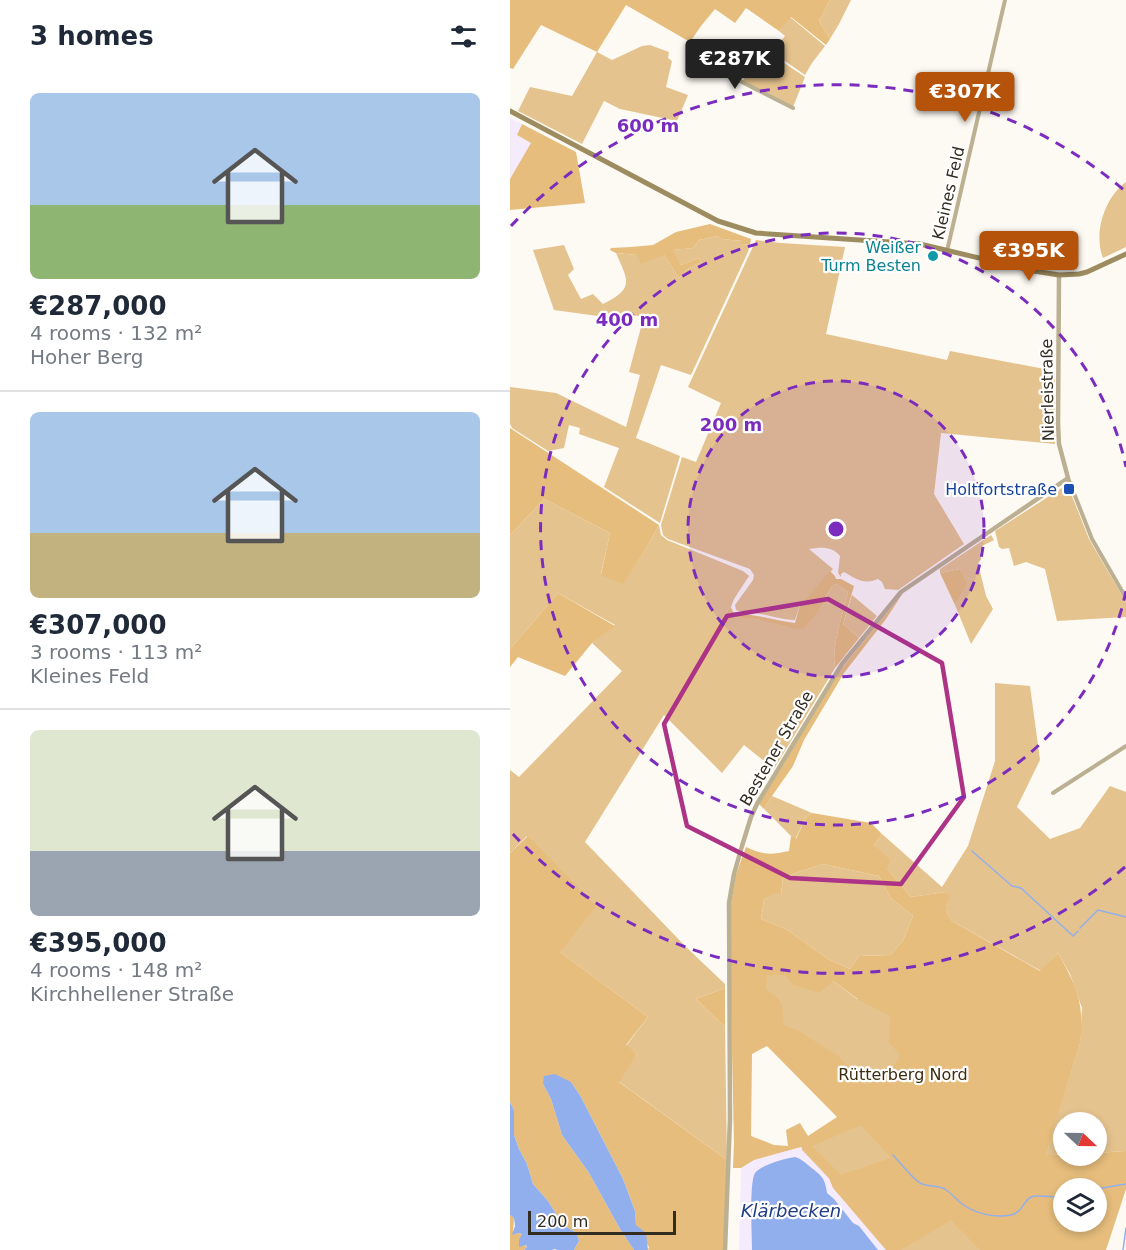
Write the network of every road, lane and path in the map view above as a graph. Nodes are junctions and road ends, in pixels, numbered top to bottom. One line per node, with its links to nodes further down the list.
1 (1005, 0): 5 (street, Kleines Feld)
2 (688, 50): 3 (street)
3 (793, 108)
4 (510, 111): 5 (main road)
5 (947, 251): 7 (main road)
6 (1126, 254): 7 (main road)
7 (1059, 275): 8 (street, Nierleistraße)
8 (1068, 478): 9 (street, Nierleistraße); 12 (street, Bestener Straße)
9 (1126, 598)
10 (1126, 746): 11 (street)
11 (1053, 793)
12 (725, 1250)

